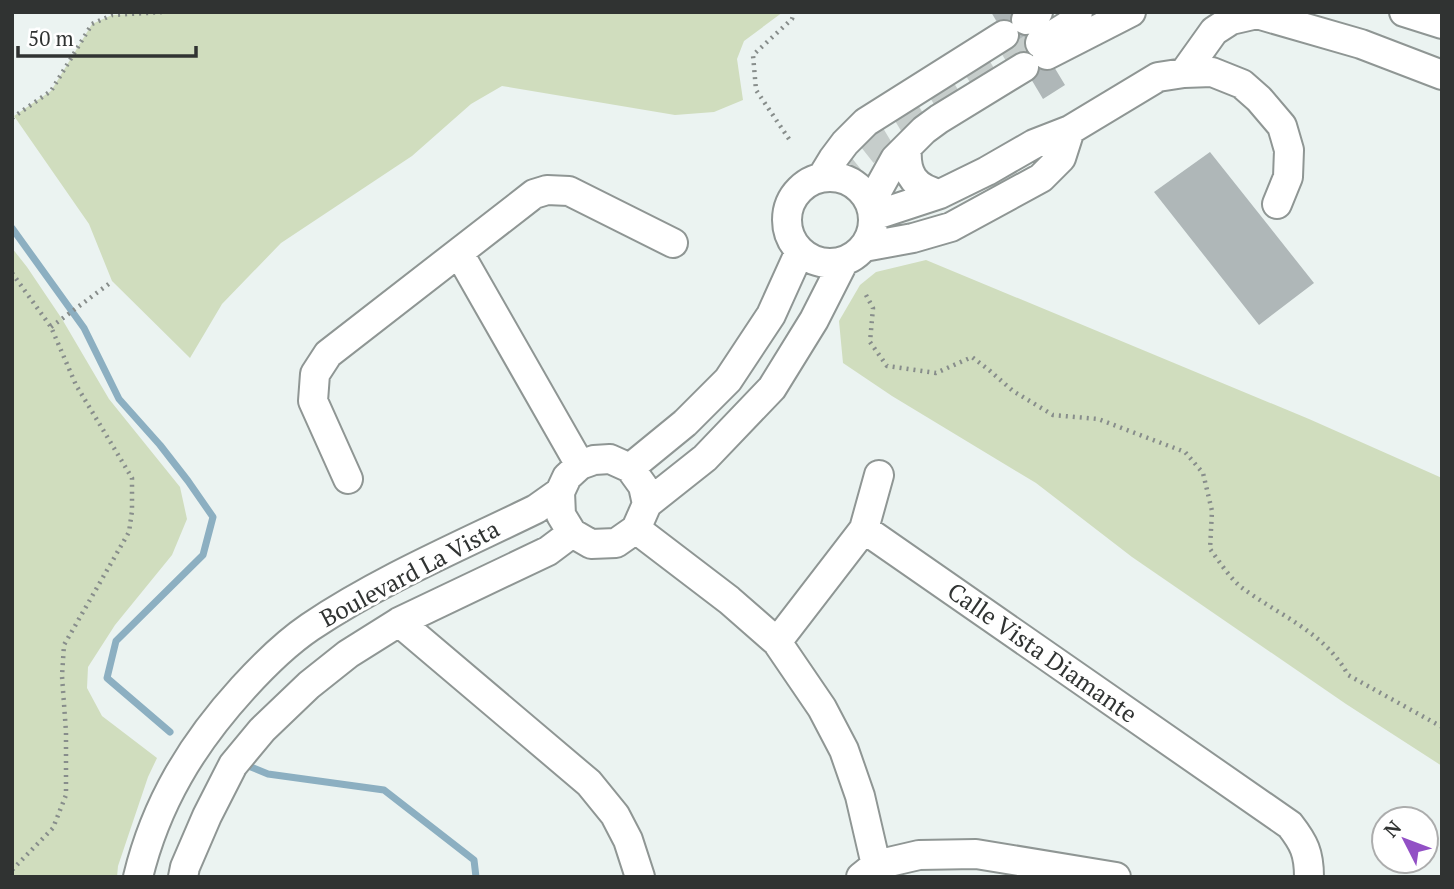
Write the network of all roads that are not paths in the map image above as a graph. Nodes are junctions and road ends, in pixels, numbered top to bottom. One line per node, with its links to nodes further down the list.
1 (1078, 12): 5 (street)
2 (1131, 12): 5 (street)
3 (1404, 12): 4 (street)
4 (1442, 24)
5 (1030, 39): 9 (street); 10 (street)
6 (1184, 73): 7 (street); 8 (street); 12 (street)
7 (1442, 75)
8 (1070, 130): 11 (street); 17 (street)
9 (907, 148): 11 (street); 13 (street)
10 (822, 177): 13 (street); 15 (street)
11 (940, 194): 13 (street)
12 (1278, 204)
13 (872, 210): 17 (street)
14 (673, 243): 16 (street)
15 (800, 251): 17 (street); 19 (street)
16 (459, 253): 18 (street); 21 (street)
17 (854, 254): 23 (street)
18 (580, 465): 19 (street); 22 (street)
19 (630, 468): 23 (street)
20 (879, 475): 24 (street)
21 (348, 479)
22 (560, 492): 25 (street); 29 (street, Boulevard La Vista)
23 (642, 516): 25 (street); 27 (street)
24 (864, 529): 27 (street); 33 (street, Calle Vista Diamante)
25 (572, 533): 26 (street, Boulevard La Vista)
26 (398, 622): 30 (street, Boulevard La Vista); 31 (street)
27 (777, 642): 28 (street)
28 (869, 871): 32 (street)
29 (138, 877)
30 (183, 877)
31 (640, 877)
32 (1116, 877)
33 (1309, 877)

